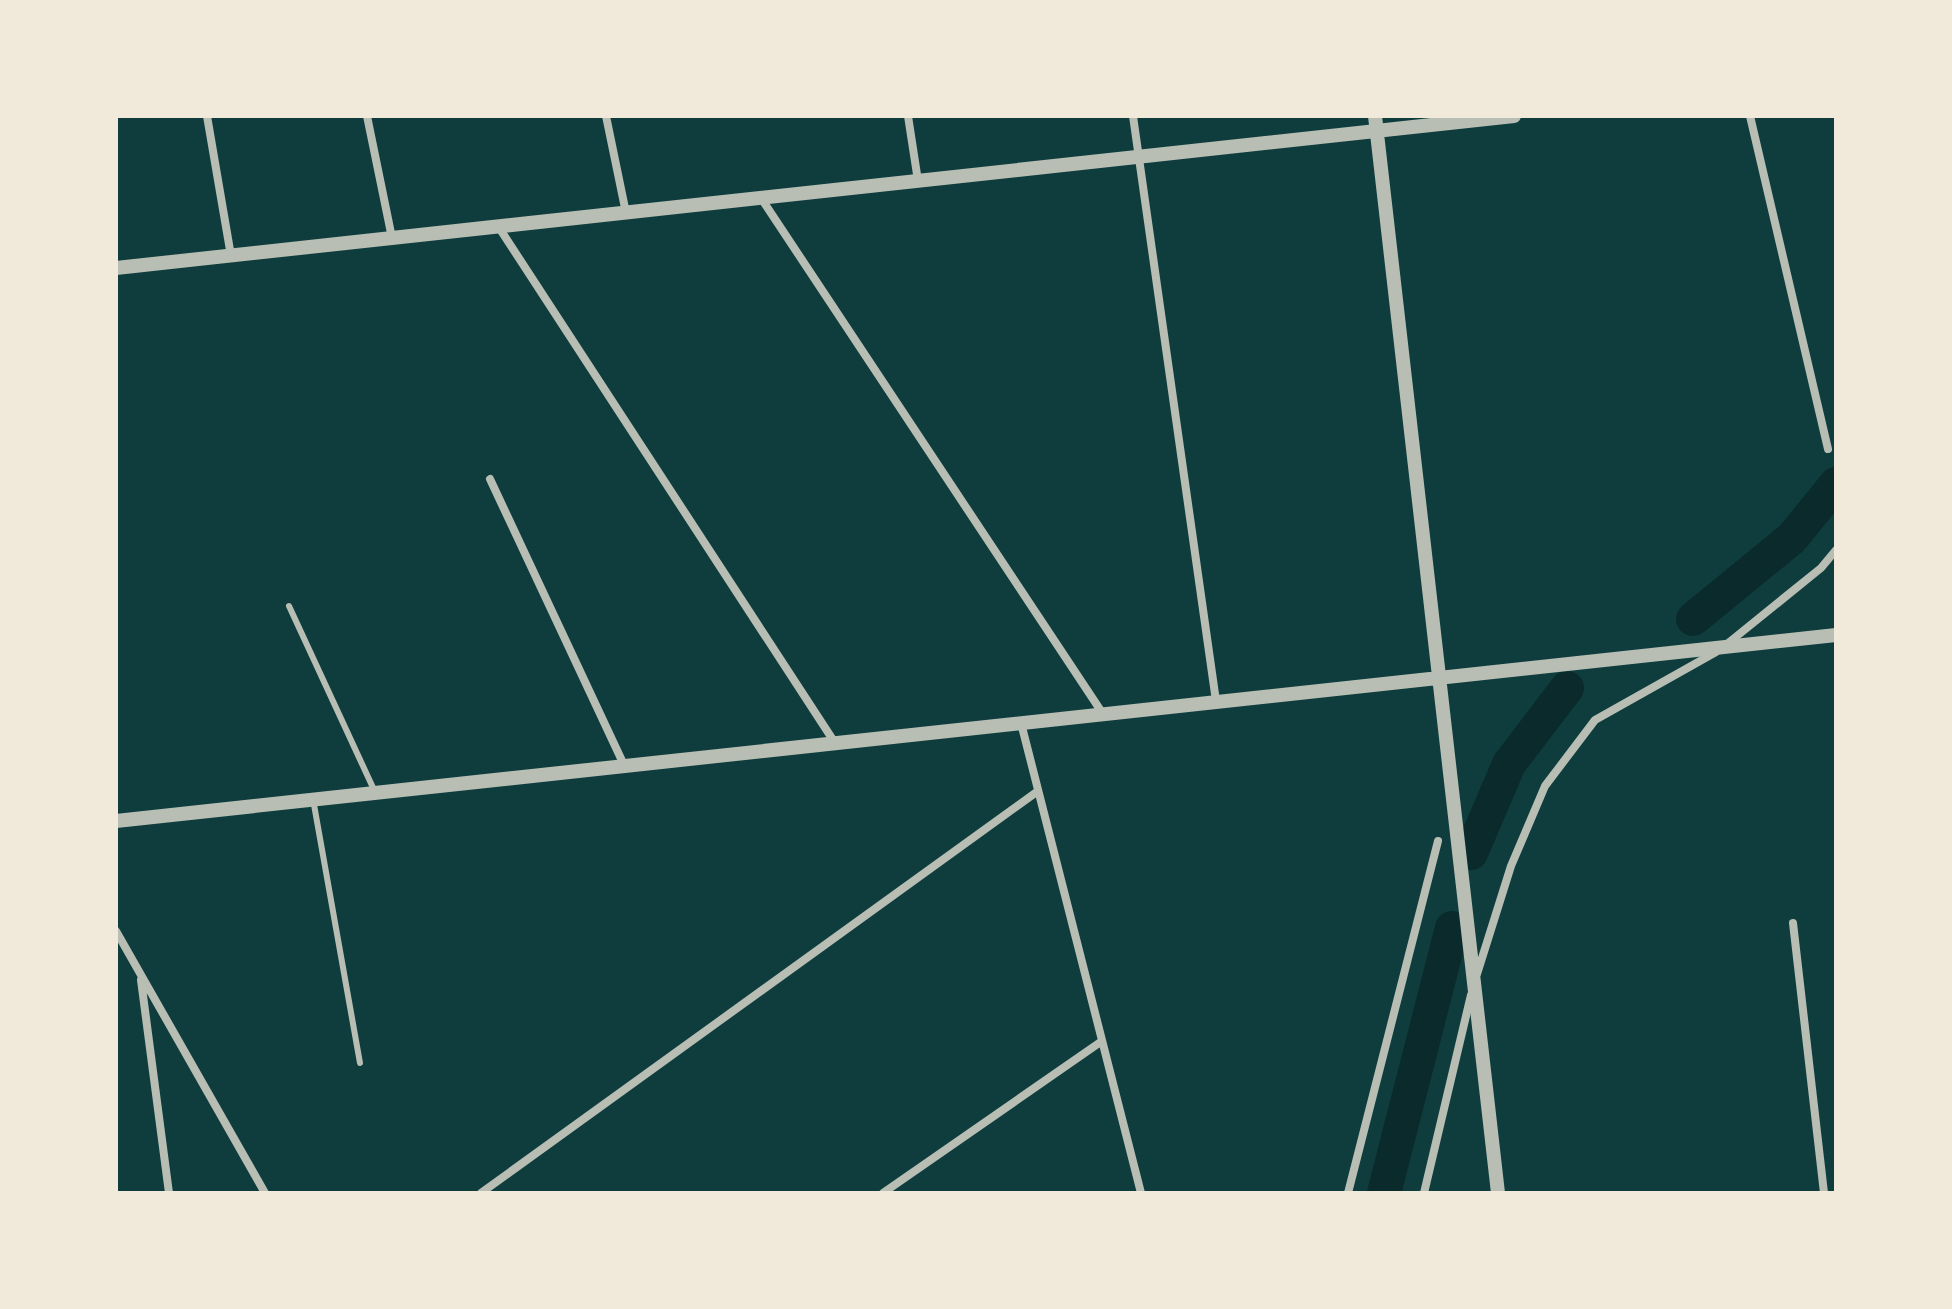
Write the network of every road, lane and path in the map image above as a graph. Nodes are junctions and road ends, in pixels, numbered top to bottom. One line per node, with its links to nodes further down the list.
1 (207, 116): 15 (street)
2 (367, 116): 14 (street)
3 (606, 116): 12 (street)
4 (908, 116): 10 (street)
5 (1133, 116): 9 (street)
6 (1514, 116): 8 (street)
7 (1750, 116): 17 (street)
8 (1376, 124): 9 (street); 23 (street)
9 (1139, 157): 10 (street); 24 (street)
10 (918, 181): 11 (street)
11 (761, 198): 12 (street); 25 (street)
12 (626, 213): 13 (street)
13 (498, 226): 14 (street); 27 (street)
14 (392, 238): 15 (street)
15 (231, 256): 16 (street)
16 (116, 268)
17 (1828, 449)
18 (490, 479): 28 (street)
19 (1836, 550): 22 (street)
20 (289, 606): 30 (lane)
21 (1836, 635): 22 (street)
22 (1724, 647): 23 (street); 37 (street)
23 (1439, 677): 24 (street); 37 (street)
24 (1216, 701): 25 (street)
25 (1104, 714): 26 (street)
26 (1021, 723): 27 (street); 29 (street)
27 (835, 743): 28 (street)
28 (624, 765): 30 (street)
29 (1038, 791): 38 (street); 42 (street)
30 (376, 793): 31 (street)
31 (313, 799): 32 (street); 39 (lane)
32 (116, 821)
33 (1438, 841): 45 (street)
34 (1793, 923): 48 (street)
35 (116, 931): 36 (street)
36 (140, 973): 40 (street); 41 (street)
37 (1474, 983): 46 (street); 47 (street)
38 (1102, 1041): 43 (street); 44 (street)
39 (360, 1063)
40 (169, 1193)
41 (265, 1193)
42 (481, 1193)
43 (883, 1193)
44 (1141, 1193)
45 (1348, 1193)
46 (1424, 1193)
47 (1498, 1193)
48 (1824, 1193)

